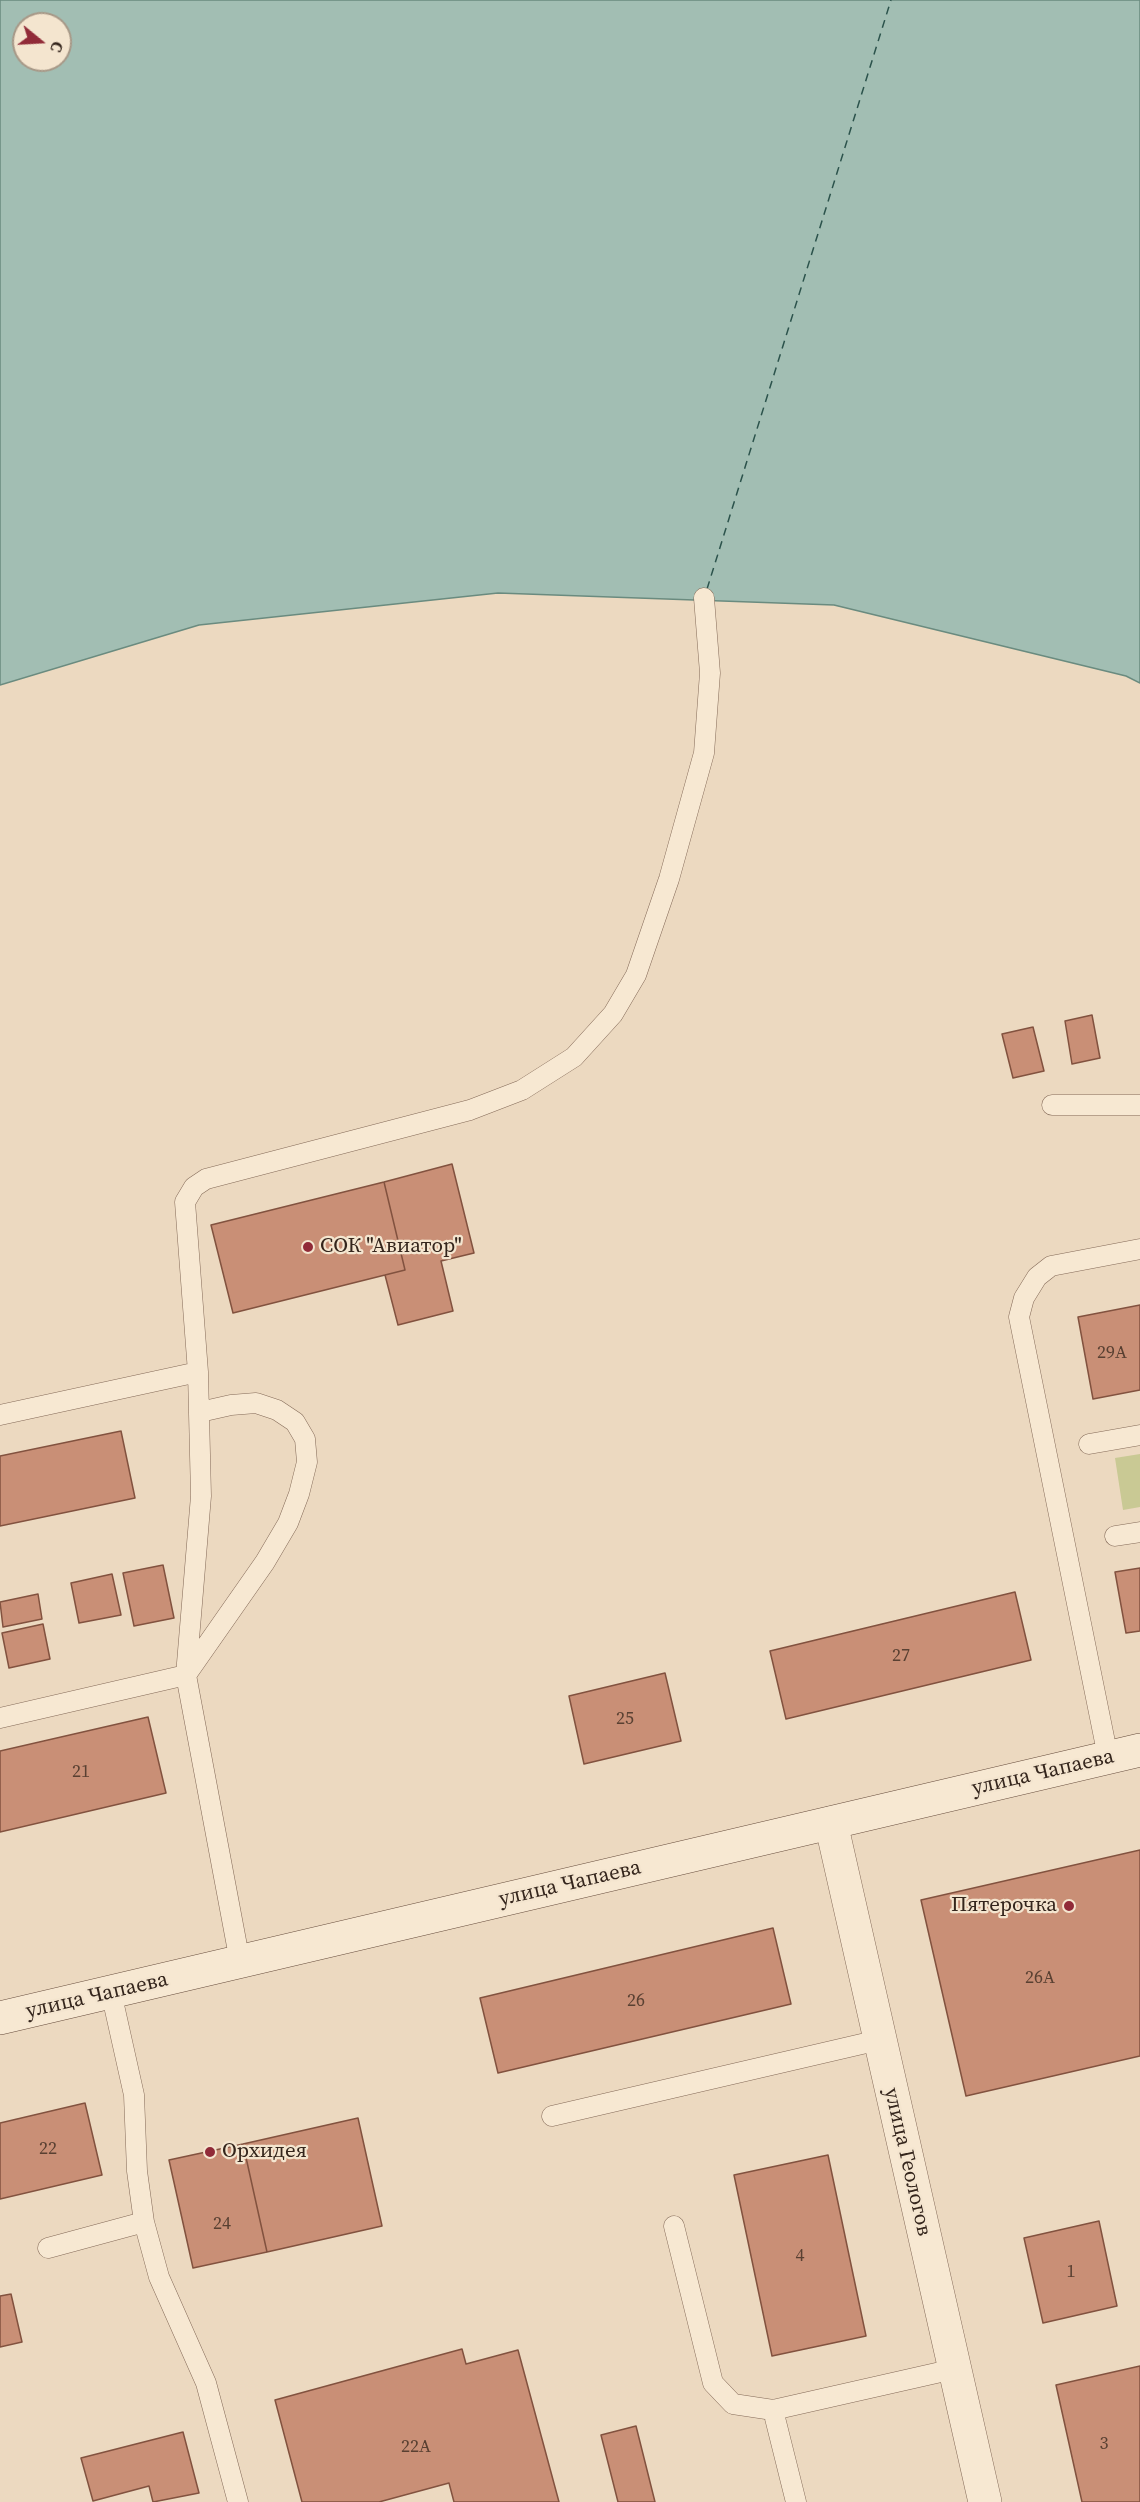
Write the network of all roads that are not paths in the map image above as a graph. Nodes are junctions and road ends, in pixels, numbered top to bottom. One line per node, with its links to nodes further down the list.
1 (704, 598): 5 (lane)
2 (1052, 1105): 3 (lane)
3 (1140, 1106)
4 (1140, 1249): 15 (lane)
5 (198, 1372): 6 (lane); 7 (lane)
6 (200, 1412): 12 (lane); 12 (lane)
7 (0, 1415)
8 (1140, 1435): 9 (lane)
9 (1089, 1444)
10 (1140, 1532): 11 (lane)
11 (1115, 1536)
12 (186, 1674): 13 (lane); 17 (lane)
13 (0, 1718)
14 (1140, 1750): 15 (main road, улица Чапаева)
15 (1108, 1757): 16 (main road, улица Чапаева)
16 (831, 1823): 17 (main road, улица Чапаева); 20 (main road, улица Геологов)
17 (240, 1962): 18 (main road, улица Чапаева)
18 (111, 1992): 19 (main road, улица Чапаева); 22 (lane)
19 (0, 2018)
20 (879, 2040): 21 (lane); 25 (main road, улица Геологов)
21 (552, 2116)
22 (144, 2222): 24 (lane); 27 (lane)
23 (674, 2226): 26 (lane)
24 (48, 2248)
25 (954, 2369): 26 (lane); 29 (main road, улица Геологов)
26 (773, 2410): 28 (lane)
27 (238, 2502)
28 (796, 2502)
29 (985, 2502)

